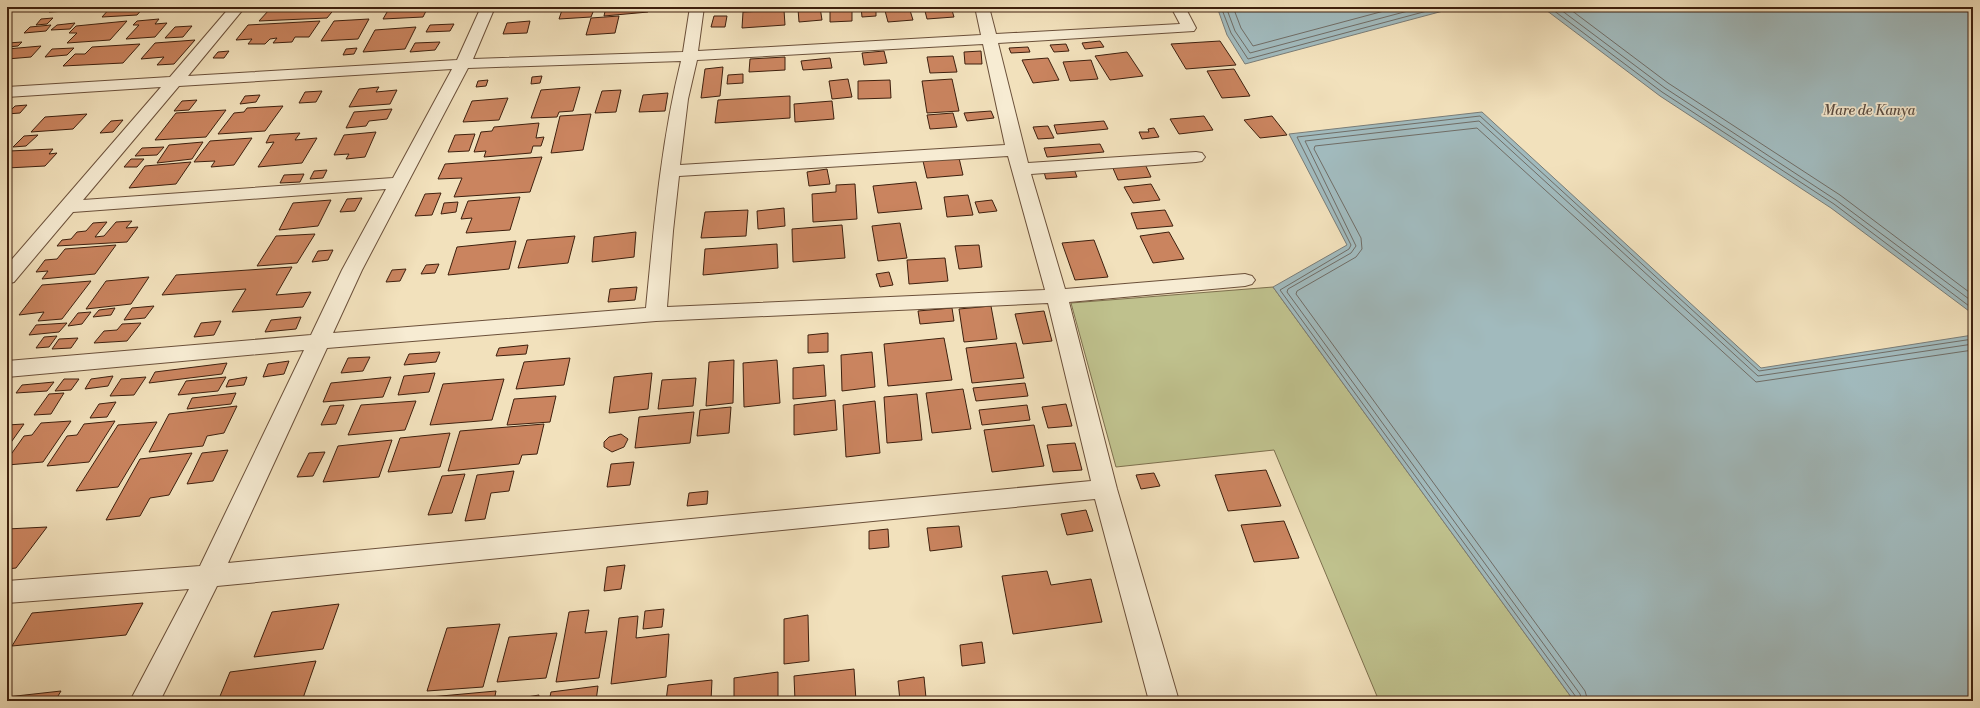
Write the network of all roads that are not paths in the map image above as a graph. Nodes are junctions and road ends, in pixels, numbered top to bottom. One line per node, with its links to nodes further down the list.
1 (238, 7): 9 (street)
2 (488, 7): 8 (street)
3 (697, 7): 7 (street)
4 (982, 7): 6 (street)
5 (1178, 7): 6 (street)
6 (989, 39): 7 (street); 12 (street)
7 (690, 56): 8 (street); 13 (street)
8 (463, 64): 9 (street); 14 (street)
9 (175, 81): 10 (street); 15 (street)
10 (7, 92)
11 (1196, 157): 12 (street)
12 (1018, 160): 13 (street); 18 (street)
13 (671, 171): 19 (street)
14 (399, 184): 15 (street); 20 (street)
15 (70, 206): 16 (street)
16 (7, 278)
17 (1245, 280): 18 (street)
18 (1057, 296): 19 (street); 22 (street)
19 (656, 314): 20 (street)
20 (320, 341): 21 (street); 23 (street)
21 (7, 370)
22 (1105, 489): 23 (street); 26 (street)
23 (209, 576): 24 (street); 25 (street)
24 (7, 592)
25 (145, 701)
26 (1164, 701)

